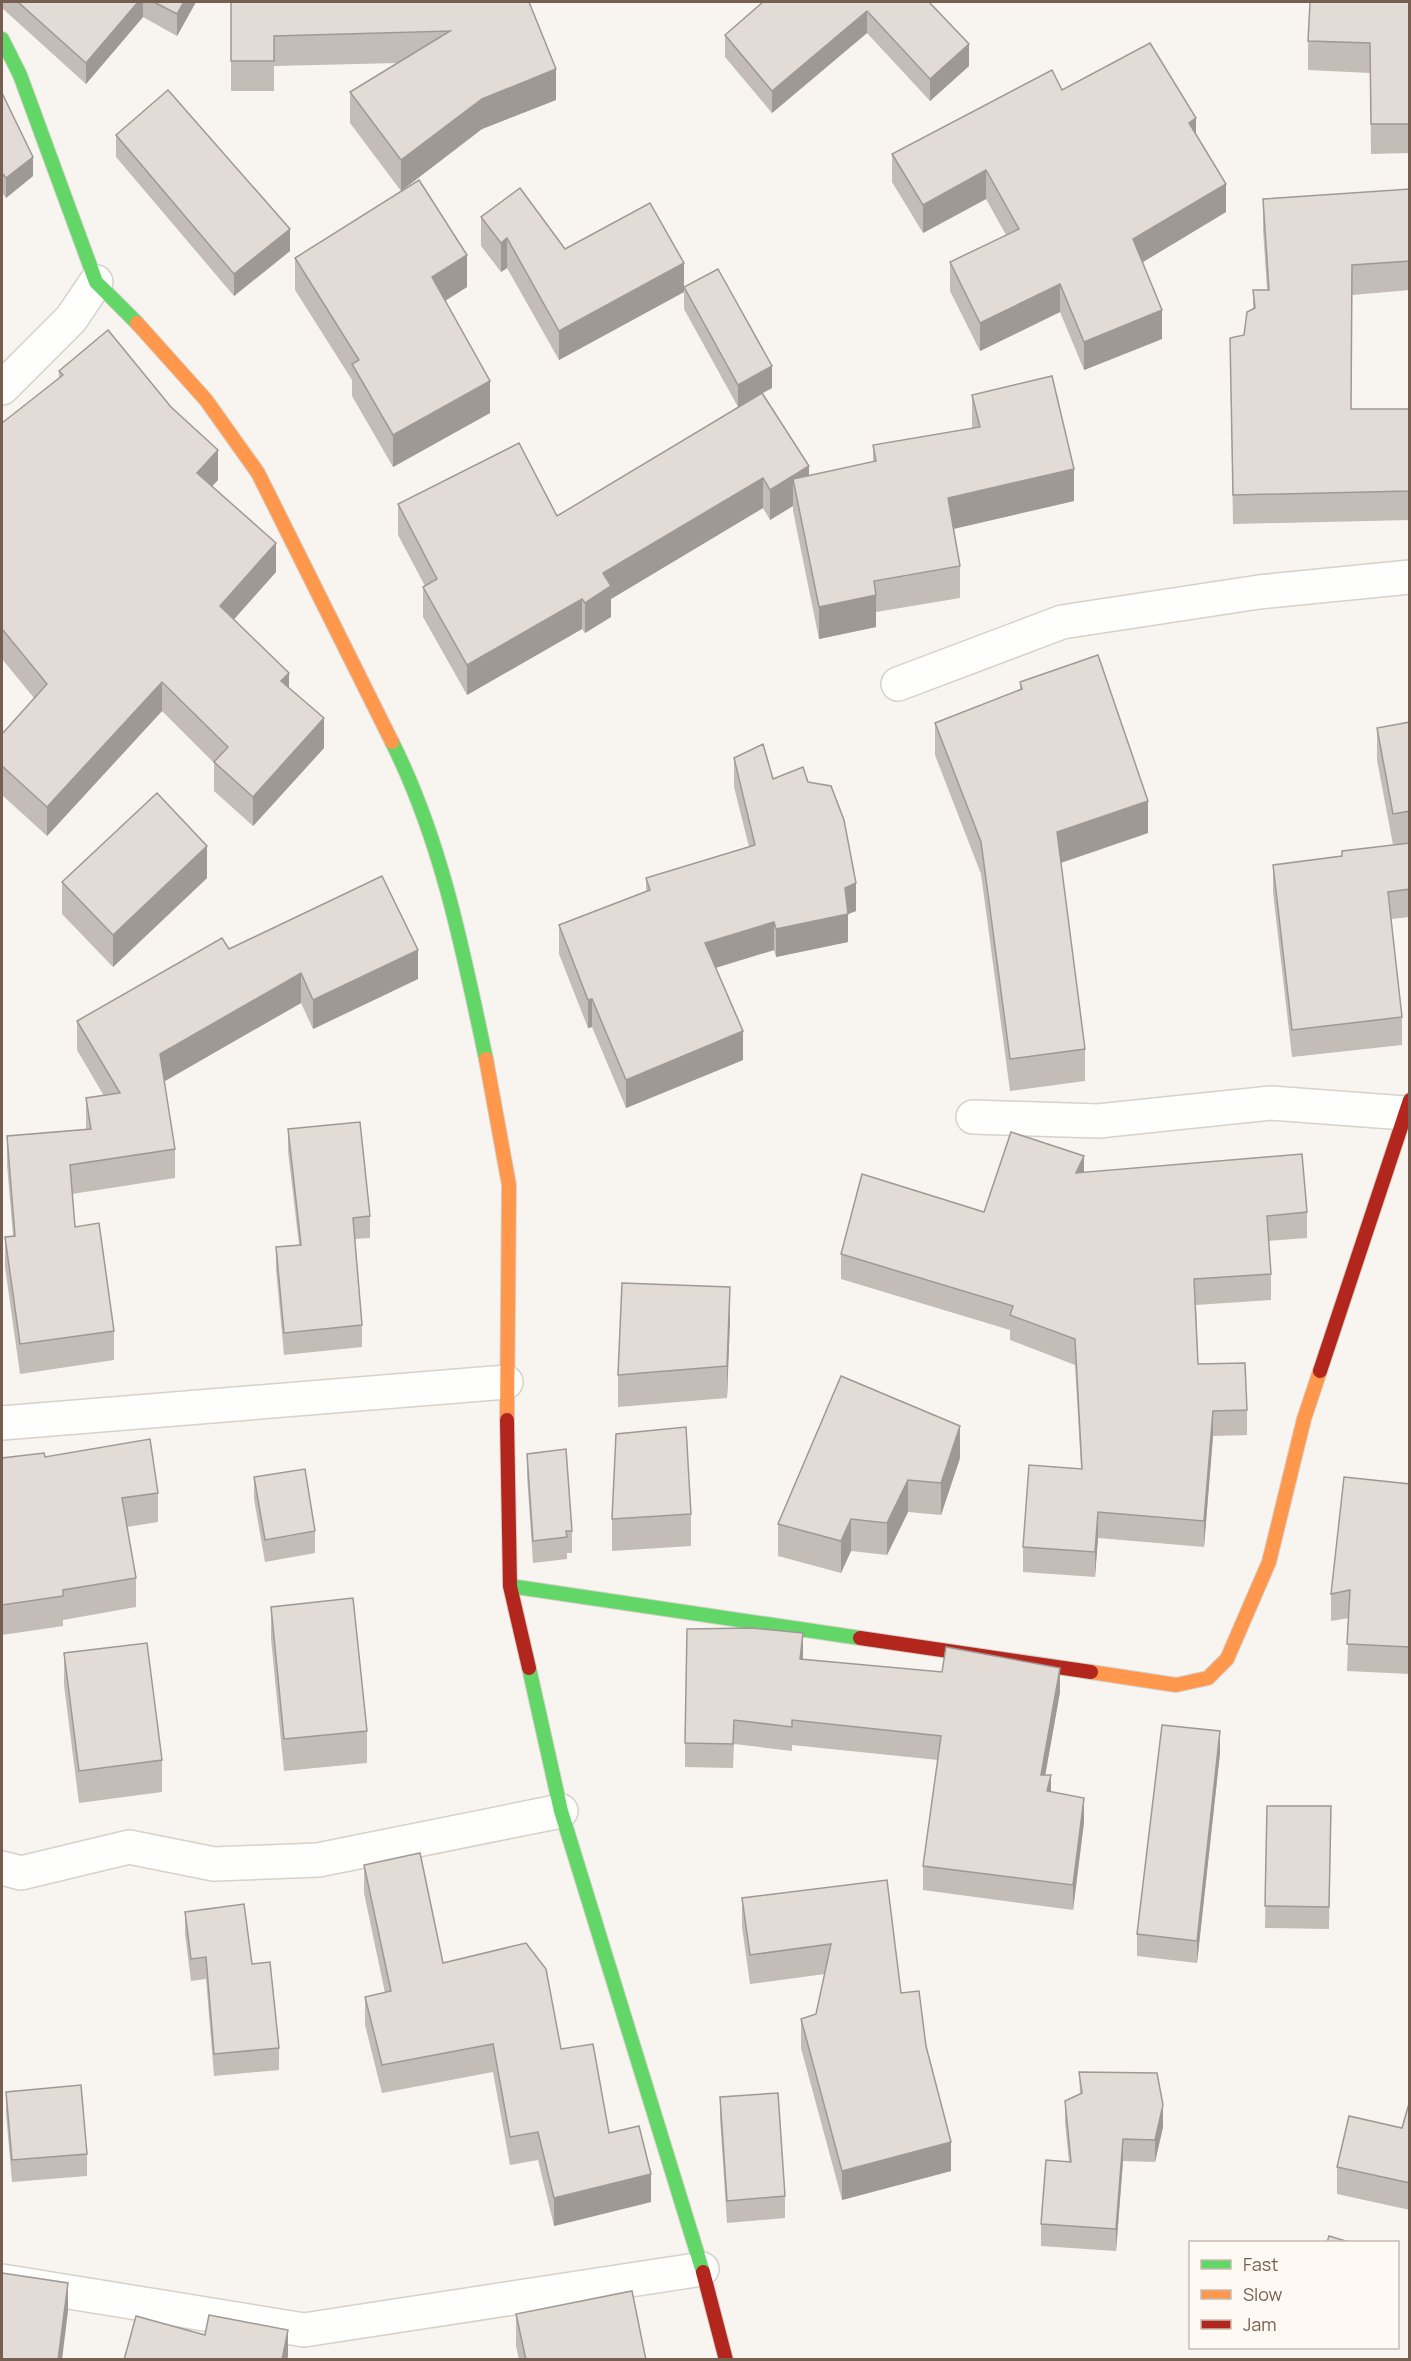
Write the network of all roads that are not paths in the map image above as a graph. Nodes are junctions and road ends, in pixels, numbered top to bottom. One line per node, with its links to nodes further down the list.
1 (2, 39): 2 (street)
2 (96, 282): 3 (street); 8 (street)
3 (2, 388)
4 (1410, 577): 5 (street)
5 (898, 684)
6 (1407, 1107): 7 (street); 10 (street)
7 (973, 1117)
8 (506, 1382): 9 (street); 10 (street)
9 (2, 1423)
10 (510, 1586): 11 (street)
11 (561, 1811): 12 (street); 13 (street)
12 (2, 1868)
13 (702, 2269): 14 (street); 15 (street)
14 (2, 2281)
15 (726, 2360)

